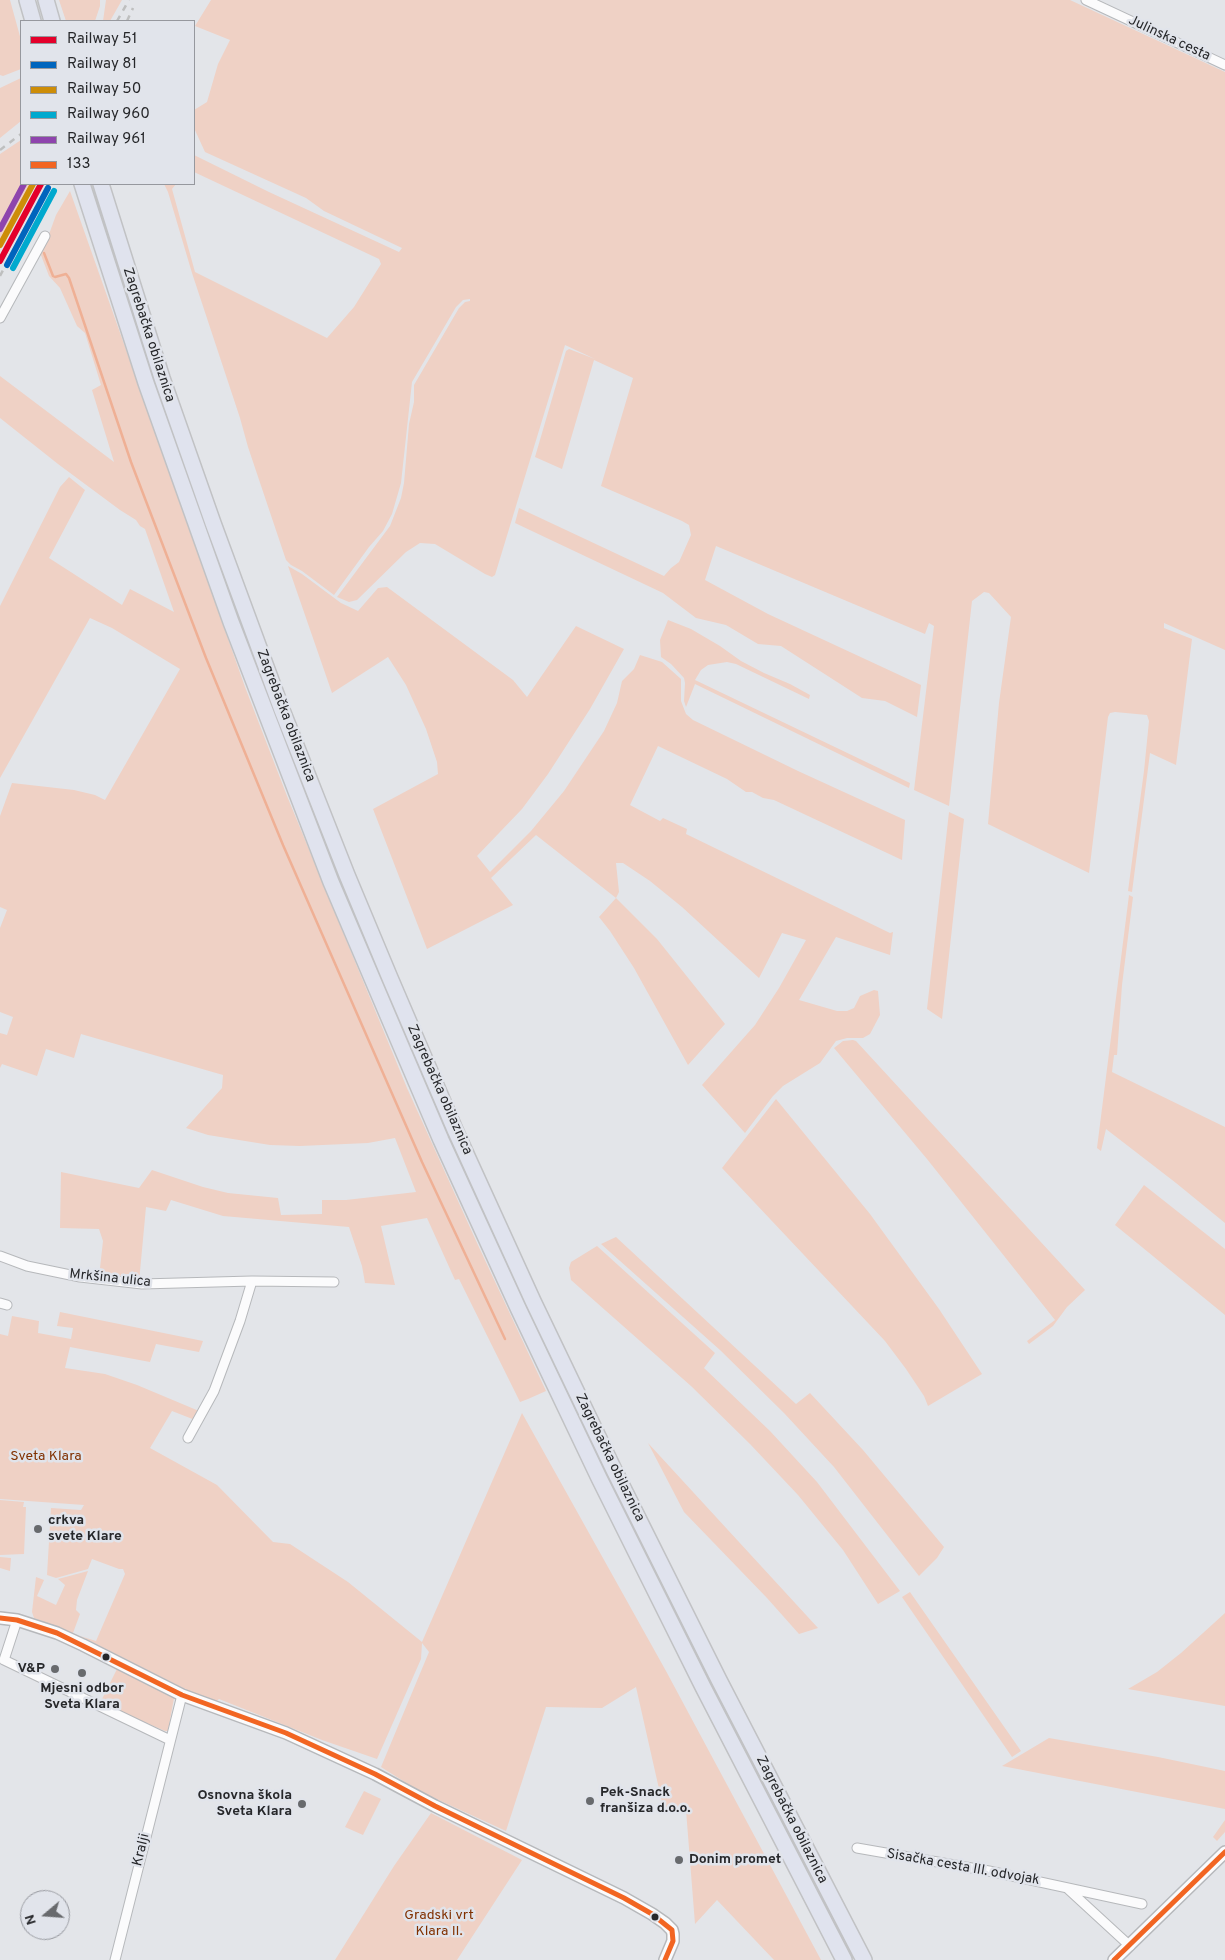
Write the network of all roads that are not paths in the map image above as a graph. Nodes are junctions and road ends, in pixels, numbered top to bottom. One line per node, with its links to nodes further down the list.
1 (27, 0): 3 (highway)
2 (1086, 0): 4 (street, Julinska cesta)
3 (33, 20)
4 (1225, 65)
5 (82, 185): 24 (highway, Zagrebačka obilaznica)
6 (101, 185): 25 (highway, Zagrebačka obilaznica)
7 (45, 236): 8 (street)
8 (0, 318)
9 (0, 1256): 10 (street, Mrkšina ulica)
10 (252, 1281): 11 (street, Mrkšina ulica); 12 (street)
11 (334, 1282)
12 (188, 1438)
13 (0, 1618): 14 (street)
14 (17, 1620): 15 (street); 16 (street)
15 (182, 1695): 16 (street, Kralji); 23 (street)
16 (170, 1740): 22 (street, Kralji)
17 (857, 1848): 19 (street, Sisačka cesta III. odvojak)
18 (1225, 1852): 21 (street)
19 (1068, 1889): 20 (street, Sisačka cesta III. odvojak); 21 (street, Sisačka cesta III. odvojak)
20 (1142, 1904)
21 (1130, 1946): 26 (street)
22 (115, 1960)
23 (665, 1960)
24 (844, 1960)
25 (864, 1960)
26 (1114, 1960)

